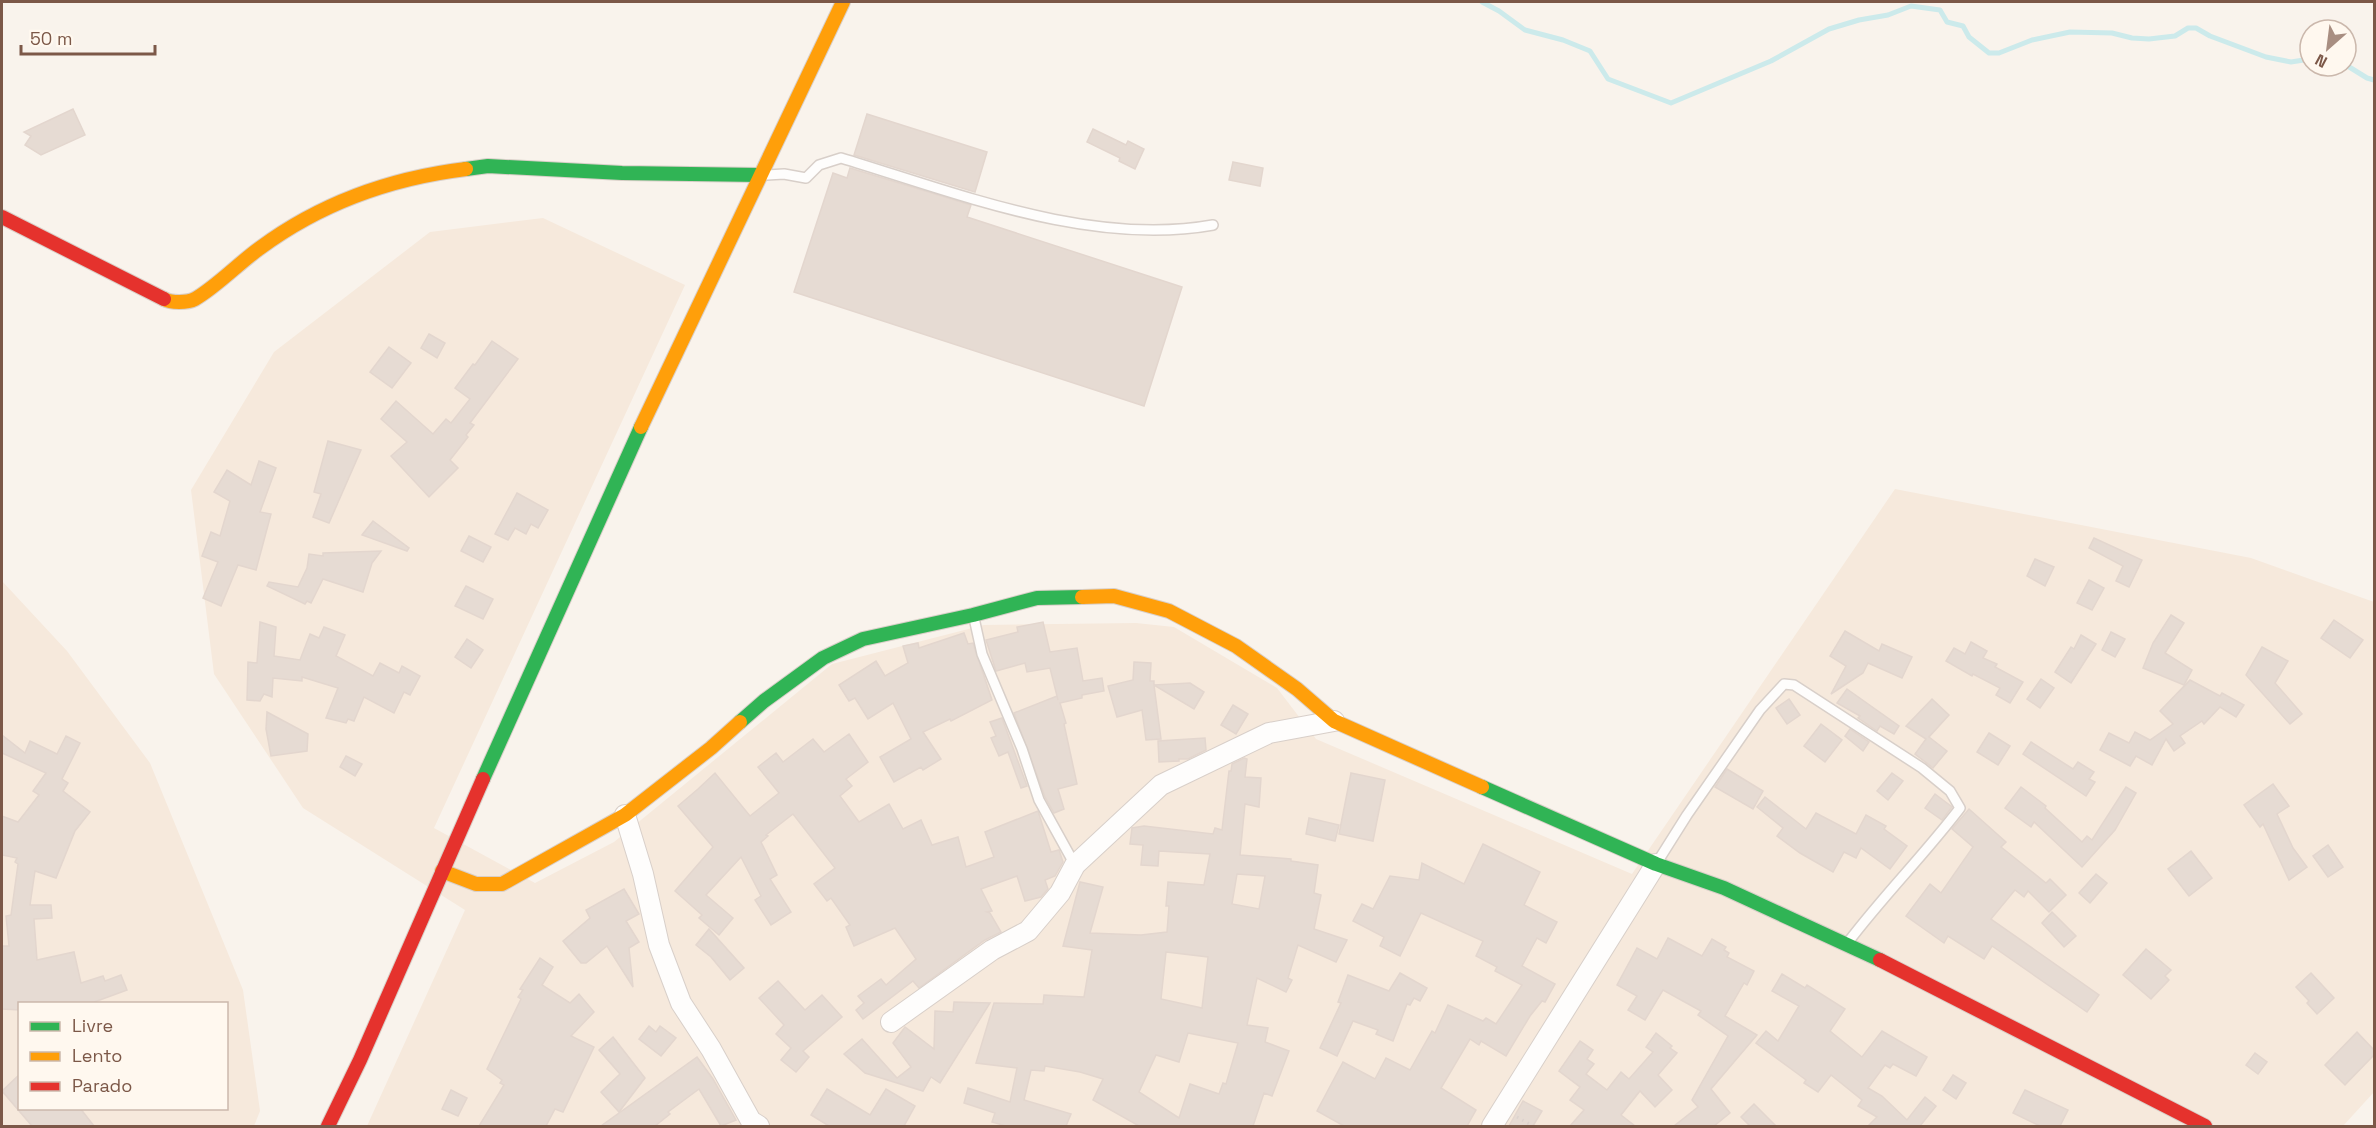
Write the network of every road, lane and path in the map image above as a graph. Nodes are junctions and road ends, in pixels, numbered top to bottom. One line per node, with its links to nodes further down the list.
1 (843, 2): 2 (street)
2 (760, 175): 3 (street); 4 (lane); 10 (street)
3 (2, 217)
4 (1213, 225)
5 (973, 615): 6 (street); 7 (street); 9 (lane)
6 (1334, 721): 8 (street); 9 (street)
7 (624, 815): 10 (street); 13 (street)
8 (1656, 864): 11 (street); 11 (lane); 15 (street)
9 (1075, 865): 12 (street)
10 (442, 871): 14 (street)
11 (1847, 943): 16 (street)
12 (891, 1022)
13 (752, 1125)
14 (327, 1126)
15 (1492, 1126)
16 (2205, 1126)

